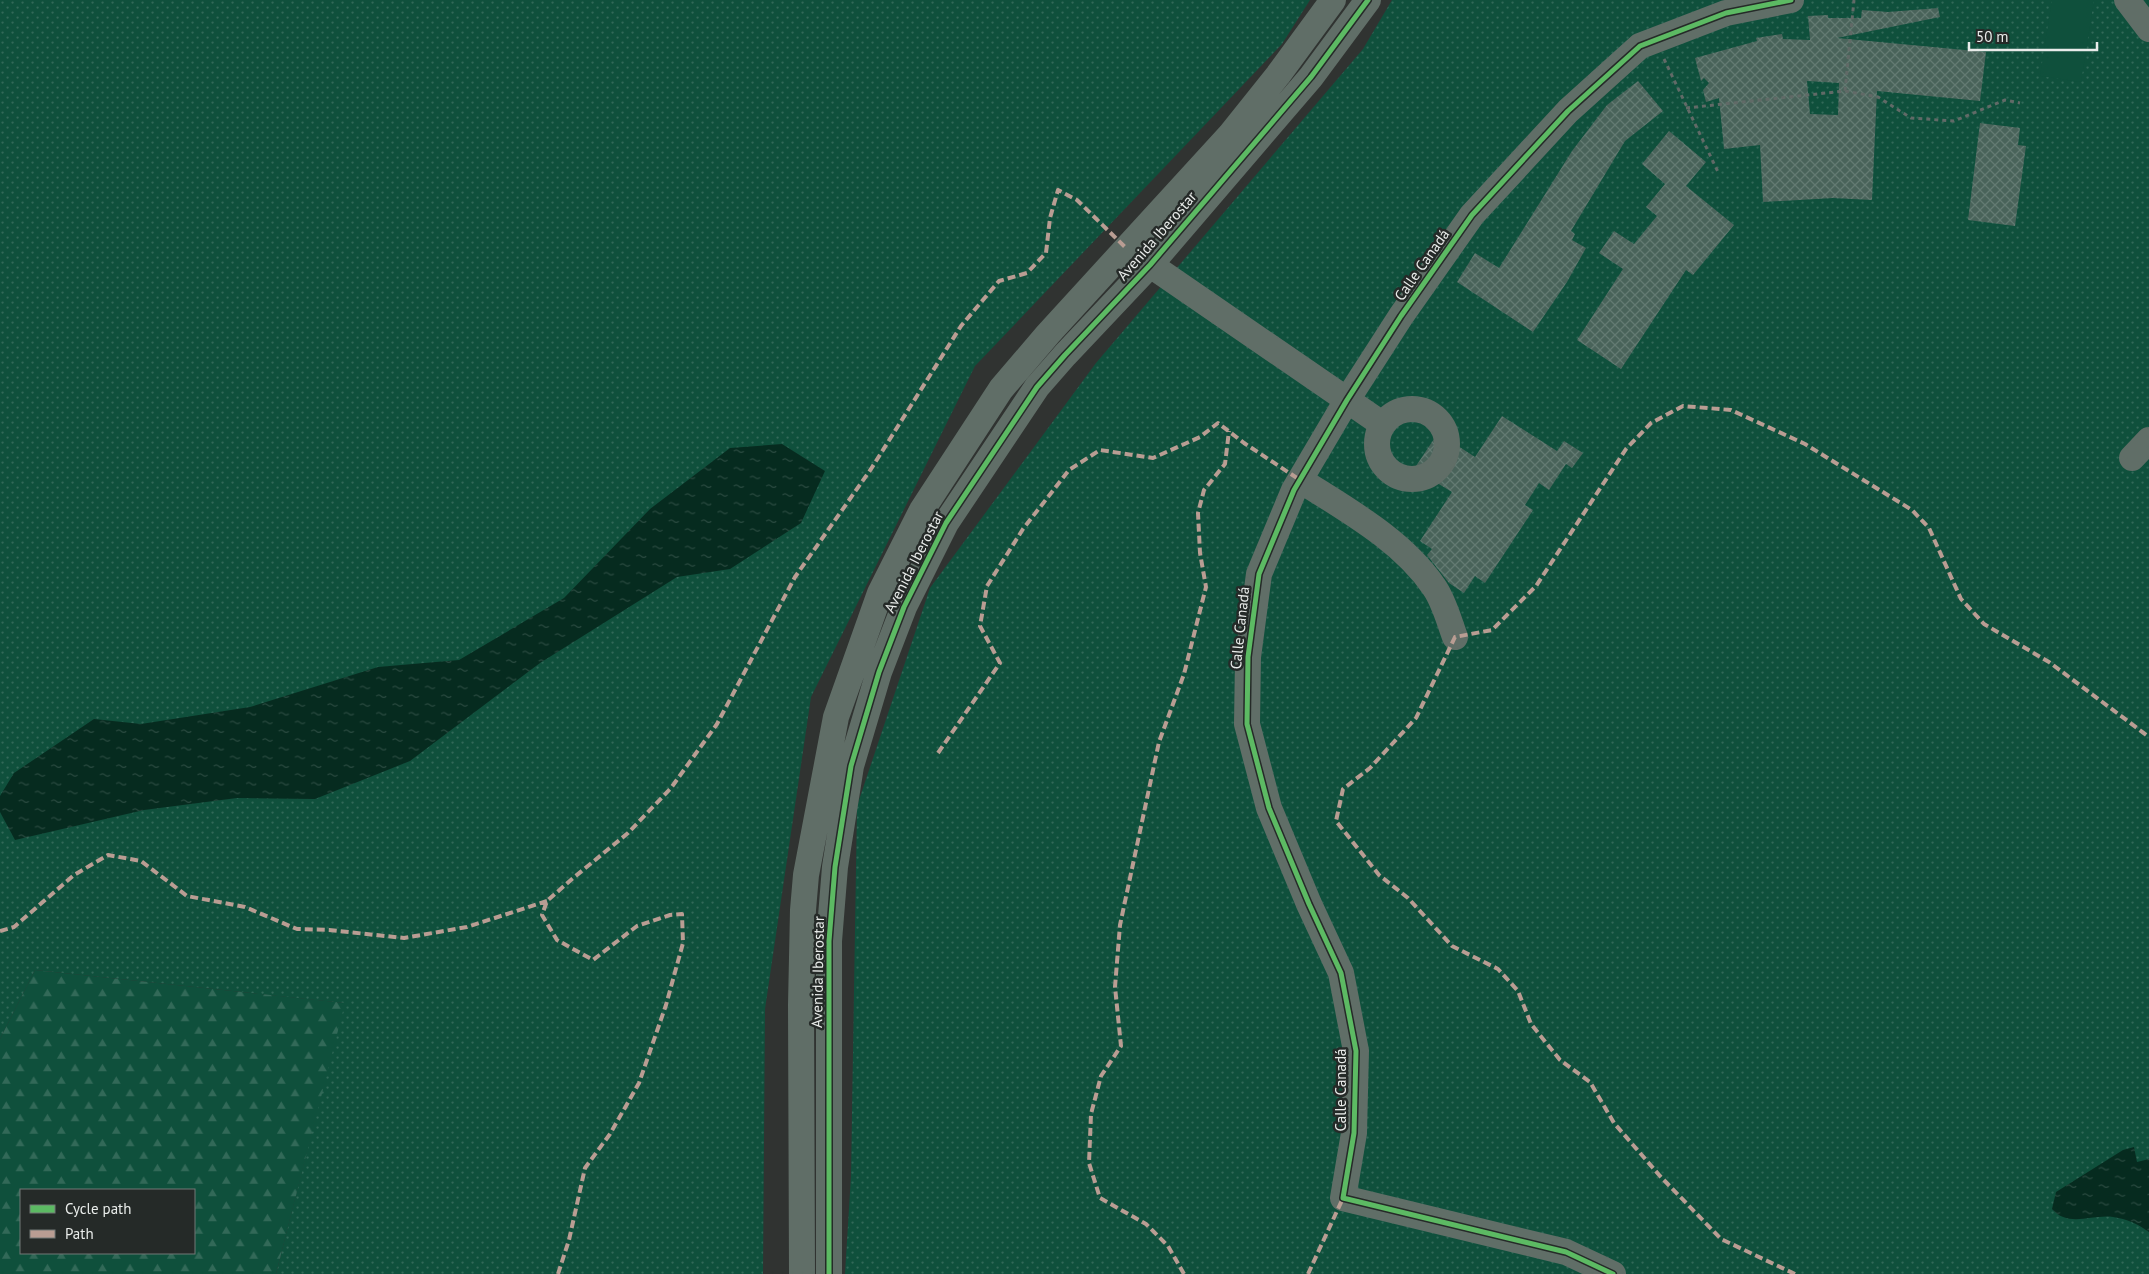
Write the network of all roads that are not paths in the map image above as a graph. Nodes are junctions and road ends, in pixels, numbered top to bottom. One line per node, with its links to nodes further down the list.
1 (1333, 0): 6 (street, Avenida Iberostar)
2 (1368, 0): 7 (street, Avenida Iberostar)
3 (1791, 0): 8 (street, Calle Canadá)
4 (2127, 0): 5 (street)
5 (2149, 29)
6 (1127, 249): 7 (street); 12 (street, Avenida Iberostar)
7 (1150, 266): 8 (street); 13 (street, Avenida Iberostar)
8 (1347, 400): 9 (street); 10 (street, Calle Canadá)
9 (1382, 424)
10 (1300, 480): 11 (street); 14 (street, Calle Canadá)
11 (1455, 637)
12 (802, 1274)
13 (830, 1274)
14 (1613, 1274)

